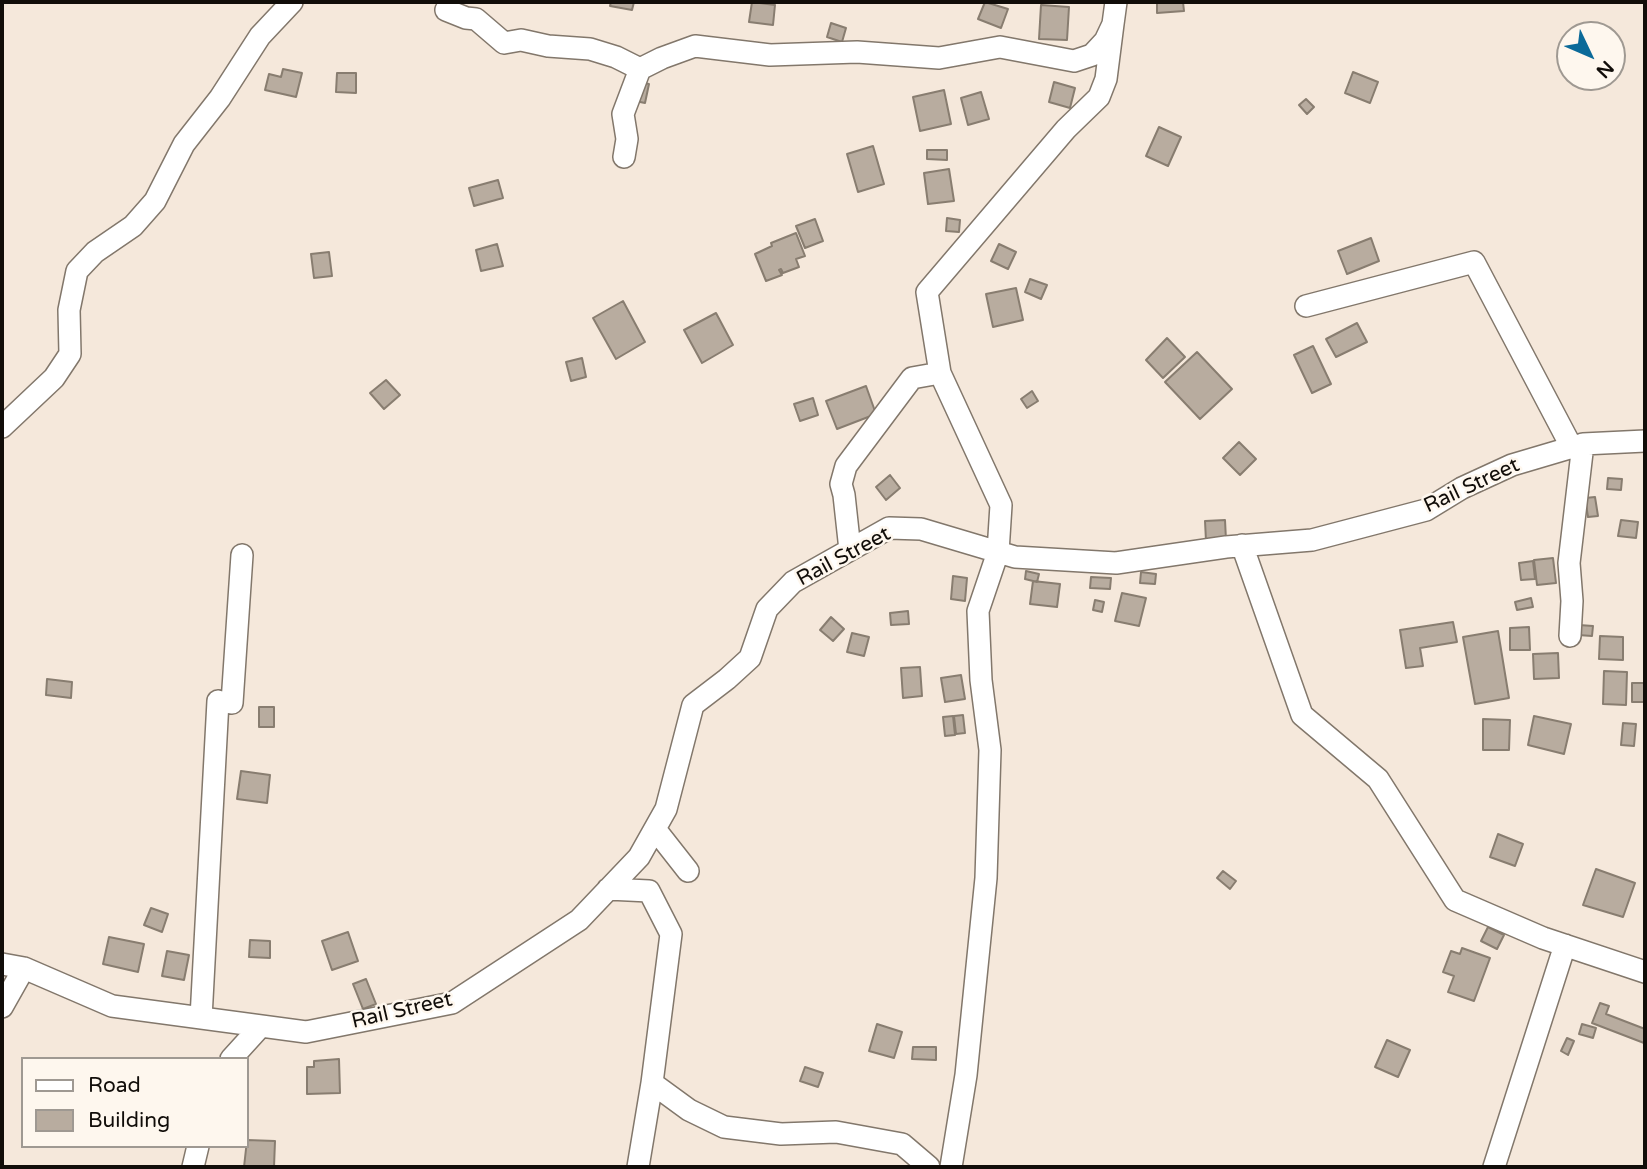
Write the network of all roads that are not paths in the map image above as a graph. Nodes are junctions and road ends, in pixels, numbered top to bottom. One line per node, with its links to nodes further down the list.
1 (292, 2): 9 (street)
2 (1116, 2): 4 (street)
3 (446, 9): 5 (street)
4 (1113, 24): 5 (street); 8 (street)
5 (640, 69): 6 (street)
6 (624, 157)
7 (1307, 306): 11 (street)
8 (940, 373): 13 (street); 14 (street)
9 (2, 427)
10 (1645, 441): 11 (street, Rail Street)
11 (1577, 446): 12 (street, Rail Street); 16 (street)
12 (1242, 545): 14 (street, Rail Street); 20 (street)
13 (850, 550): 14 (street, Rail Street); 17 (street, Rail Street)
14 (998, 552): 33 (street)
15 (242, 555): 25 (street)
16 (1570, 636)
17 (655, 829): 18 (street); 19 (street, Rail Street)
18 (688, 871)
19 (608, 889): 26 (street, Rail Street); 28 (street)
20 (1564, 945): 23 (street); 34 (street)
21 (2, 964): 22 (street, Rail Street)
22 (24, 968): 24 (street); 25 (street, Rail Street)
23 (1645, 972)
24 (2, 1007)
25 (201, 1018): 26 (street, Rail Street)
26 (261, 1026): 27 (street)
27 (233, 1057)
28 (652, 1083): 31 (street); 32 (street)
29 (198, 1148): 30 (street)
30 (193, 1167)
31 (638, 1167)
32 (929, 1167)
33 (951, 1167)
34 (1494, 1167)

